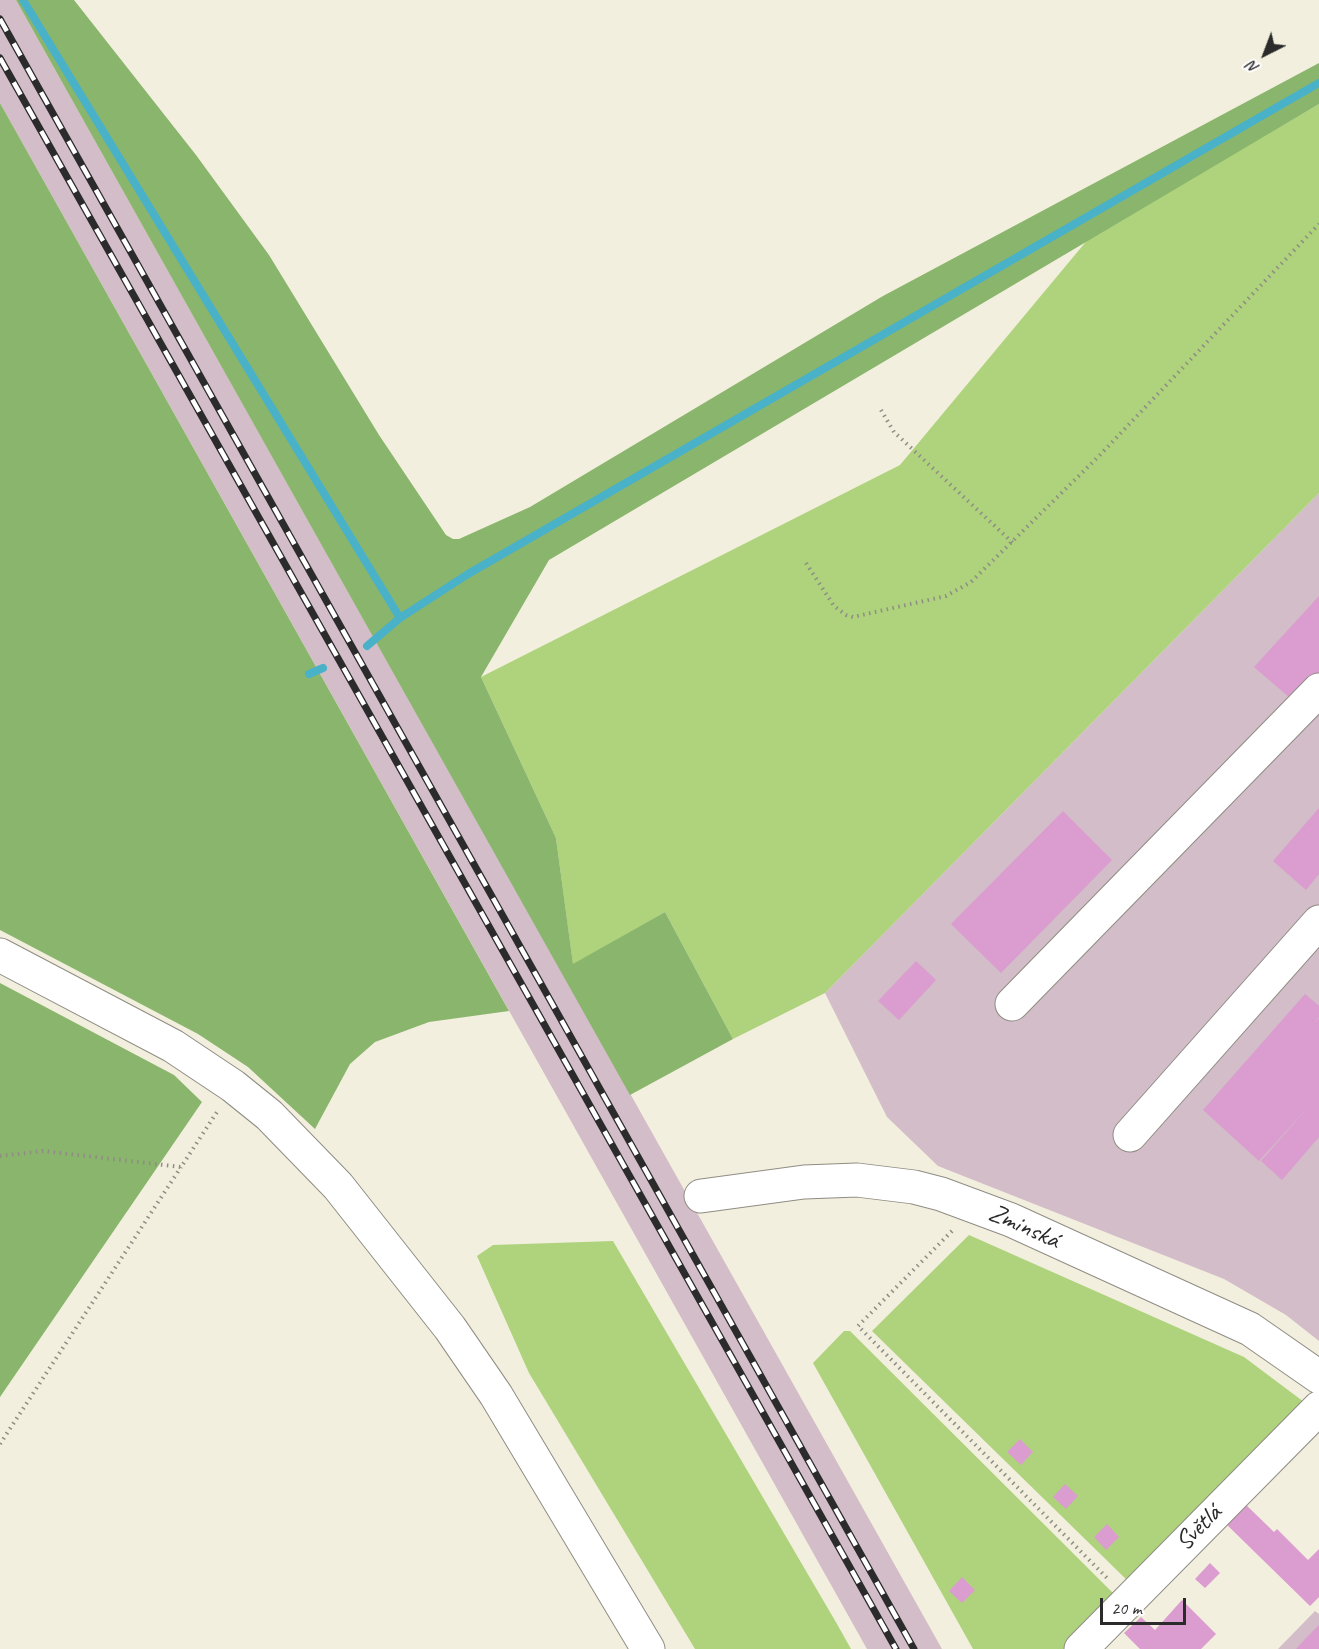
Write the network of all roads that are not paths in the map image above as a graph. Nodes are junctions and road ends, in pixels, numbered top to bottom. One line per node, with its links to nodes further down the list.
1 (1319, 690): 4 (street)
2 (1319, 922): 5 (street)
3 (0, 955): 9 (street)
4 (1012, 1004)
5 (1130, 1135)
6 (701, 1196): 7 (street, Zminská)
7 (1319, 1377)
8 (1319, 1408): 10 (street, Světlá)
9 (648, 1649)
10 (1081, 1649)

